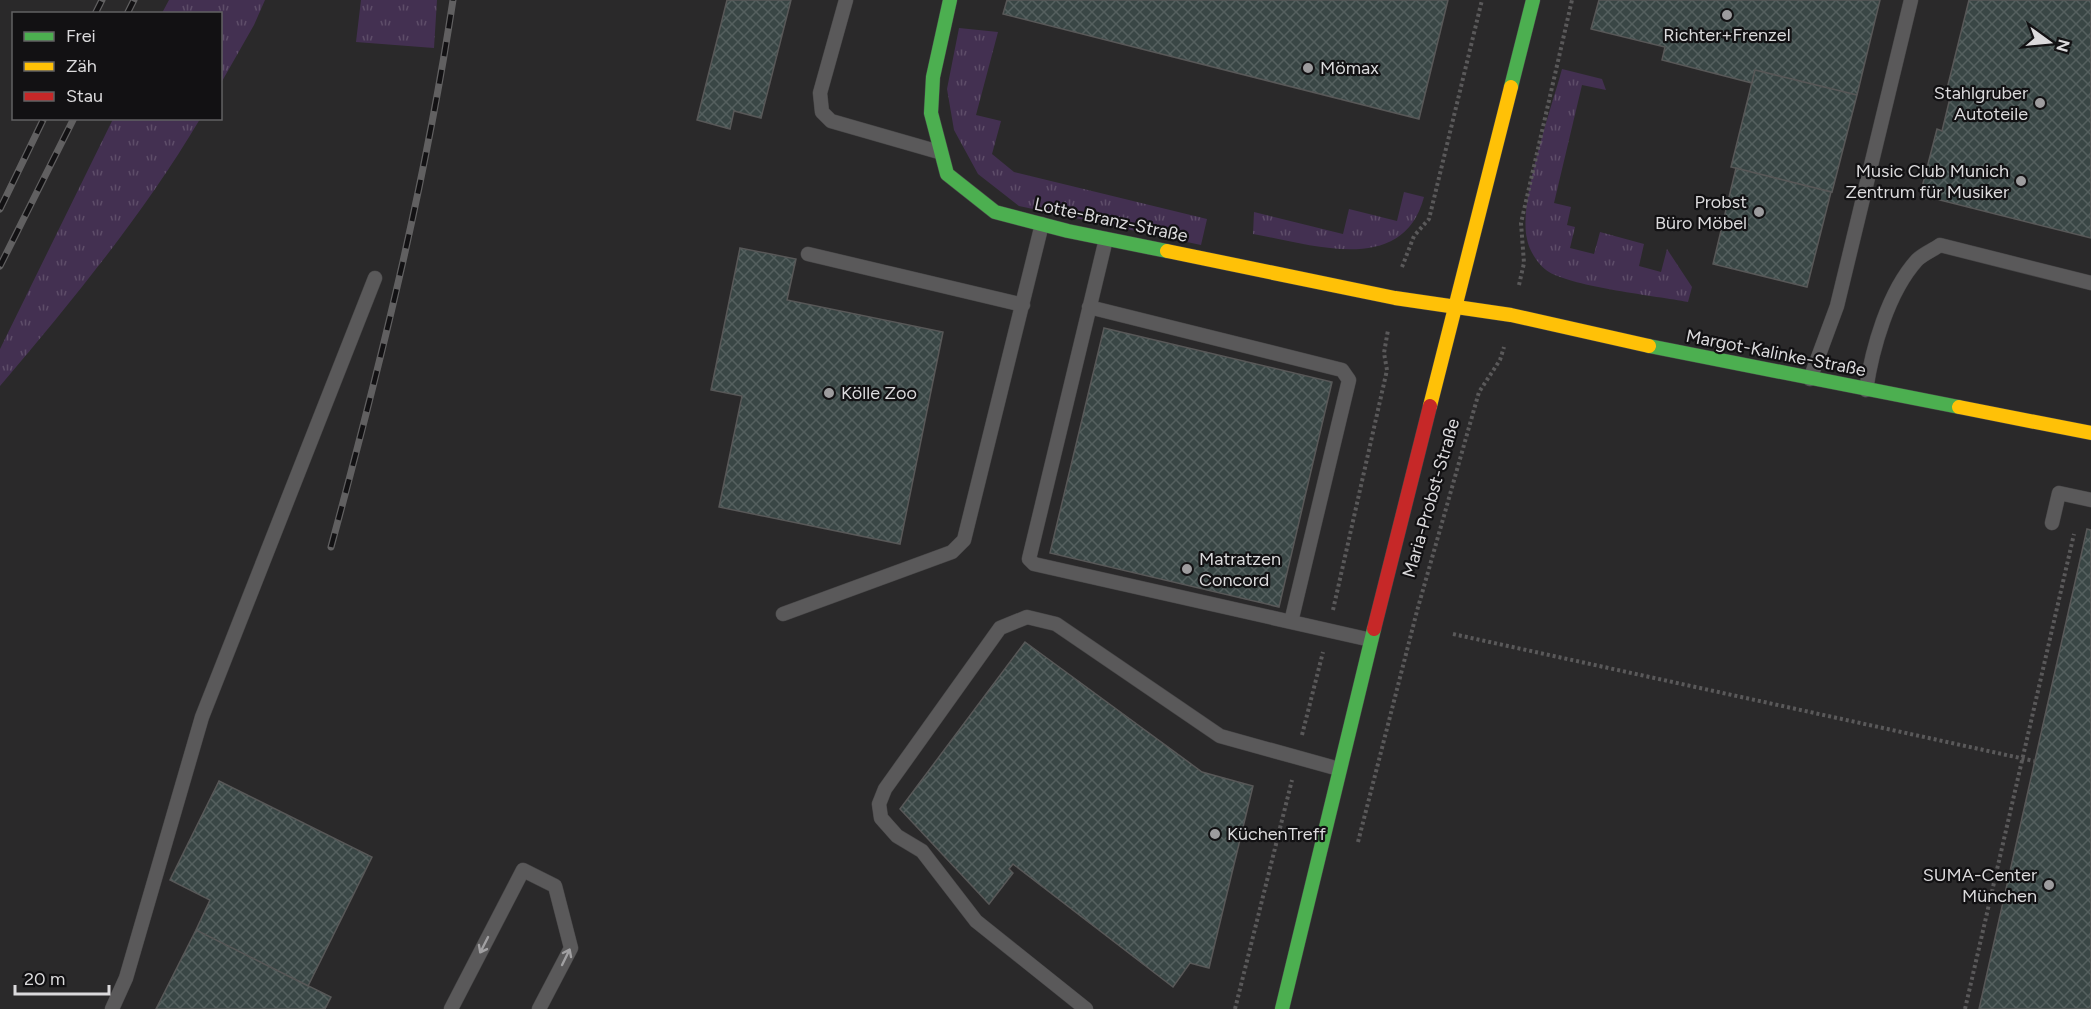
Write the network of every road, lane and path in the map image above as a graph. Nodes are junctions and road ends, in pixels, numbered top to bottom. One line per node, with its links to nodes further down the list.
1 (846, 0): 7 (lane)
2 (950, 0): 7 (street, Lotte-Branz-Straße)
3 (1482, 0): 13 (path)
4 (1533, 0): 16 (street, Maria-Probst-Straße)
5 (1572, 0): 17 (path, Maria-Probst-Straße)
6 (1911, 0): 18 (lane)
7 (941, 153): 8 (street, Lotte-Branz-Straße)
8 (1042, 224): 9 (street, Lotte-Branz-Straße); 14 (lane)
9 (1106, 239): 13 (street, Lotte-Branz-Straße); 15 (lane)
10 (808, 254): 14 (lane)
11 (375, 278): 33 (lane)
12 (2091, 283): 19 (lane)
13 (1395, 298): 16 (street, Lotte-Branz-Straße); 25 (path)
14 (1023, 305): 23 (lane)
15 (1089, 307): 24 (lane); 24 (lane)
16 (1455, 307): 17 (street, Margot-Kalinke-Straße); 27 (street, Maria-Probst-Straße)
17 (1511, 315): 18 (street, Margot-Kalinke-Straße); 32 (path, Maria-Probst-Straße)
18 (1810, 379): 19 (street, Margot-Kalinke-Straße)
19 (1866, 390): 20 (street, Margot-Kalinke-Straße)
20 (2091, 433)
21 (2087, 499): 22 (lane); 29 (path)
22 (2052, 523)
23 (783, 614)
24 (1291, 622): 25 (lane)
25 (1329, 629): 27 (lane); 28 (path)
26 (1453, 634): 29 (path)
27 (1371, 640): 31 (street, Maria-Probst-Straße)
28 (1297, 758): 31 (lane); 36 (lane); 37 (path)
29 (2021, 758): 30 (path); 39 (path)
30 (2034, 761)
31 (1339, 769): 38 (street, Maria-Probst-Straße)
32 (1355, 852)
33 (112, 1009)
34 (451, 1009): 35 (lane, one-way to 34)
35 (539, 1009)
36 (1086, 1009)
37 (1235, 1009)
38 (1282, 1009)
39 (1965, 1009)

